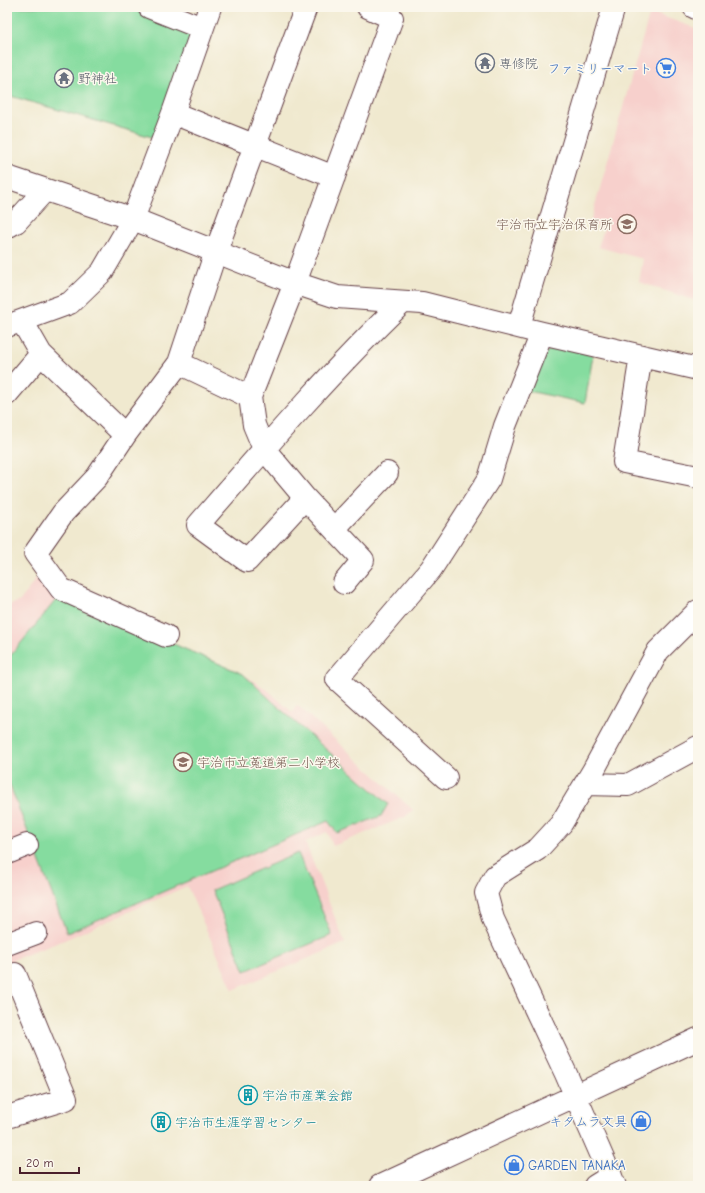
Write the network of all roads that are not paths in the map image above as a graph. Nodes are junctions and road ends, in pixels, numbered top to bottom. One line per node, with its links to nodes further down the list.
1 (149, 7): 9 (street)
2 (210, 7): 9 (street)
3 (306, 7): 11 (street)
4 (368, 7): 8 (street)
5 (614, 7): 21 (street)
6 (694, 7): 7 (street)
7 (698, 9)
8 (394, 13): 13 (street)
9 (202, 28): 10 (street)
10 (173, 113): 11 (street); 15 (street)
11 (255, 145): 13 (street); 17 (street)
12 (7, 177): 14 (street)
13 (334, 177): 18 (street)
14 (45, 190): 15 (street); 16 (street)
15 (132, 219): 17 (street); 20 (street)
16 (7, 227)
17 (216, 251): 18 (street); 25 (street)
18 (294, 283): 19 (street); 28 (street)
19 (403, 302): 21 (street); 30 (street)
20 (14, 324): 23 (street)
21 (519, 326): 22 (street)
22 (542, 333): 24 (street); 39 (street)
23 (41, 354): 27 (street); 29 (street)
24 (641, 356): 26 (street); 32 (street)
25 (179, 363): 28 (street); 29 (street)
26 (698, 369)
27 (7, 394)
28 (250, 397): 30 (street)
29 (125, 435): 37 (street)
30 (264, 449): 33 (street); 33 (street)
31 (387, 473): 34 (street)
32 (698, 477)
33 (306, 498): 34 (street)
34 (334, 529): 35 (street)
35 (344, 583)
36 (698, 611): 40 (street)
37 (166, 636)
38 (698, 747): 40 (street)
39 (446, 778)
40 (585, 784): 47 (street)
41 (28, 845): 42 (street)
42 (7, 853)
43 (36, 932): 44 (street)
44 (7, 944)
45 (7, 977): 48 (street)
46 (698, 1039): 47 (street)
47 (576, 1096): 49 (street); 50 (street)
48 (7, 1117)
49 (607, 1183)
50 (386, 1185)

